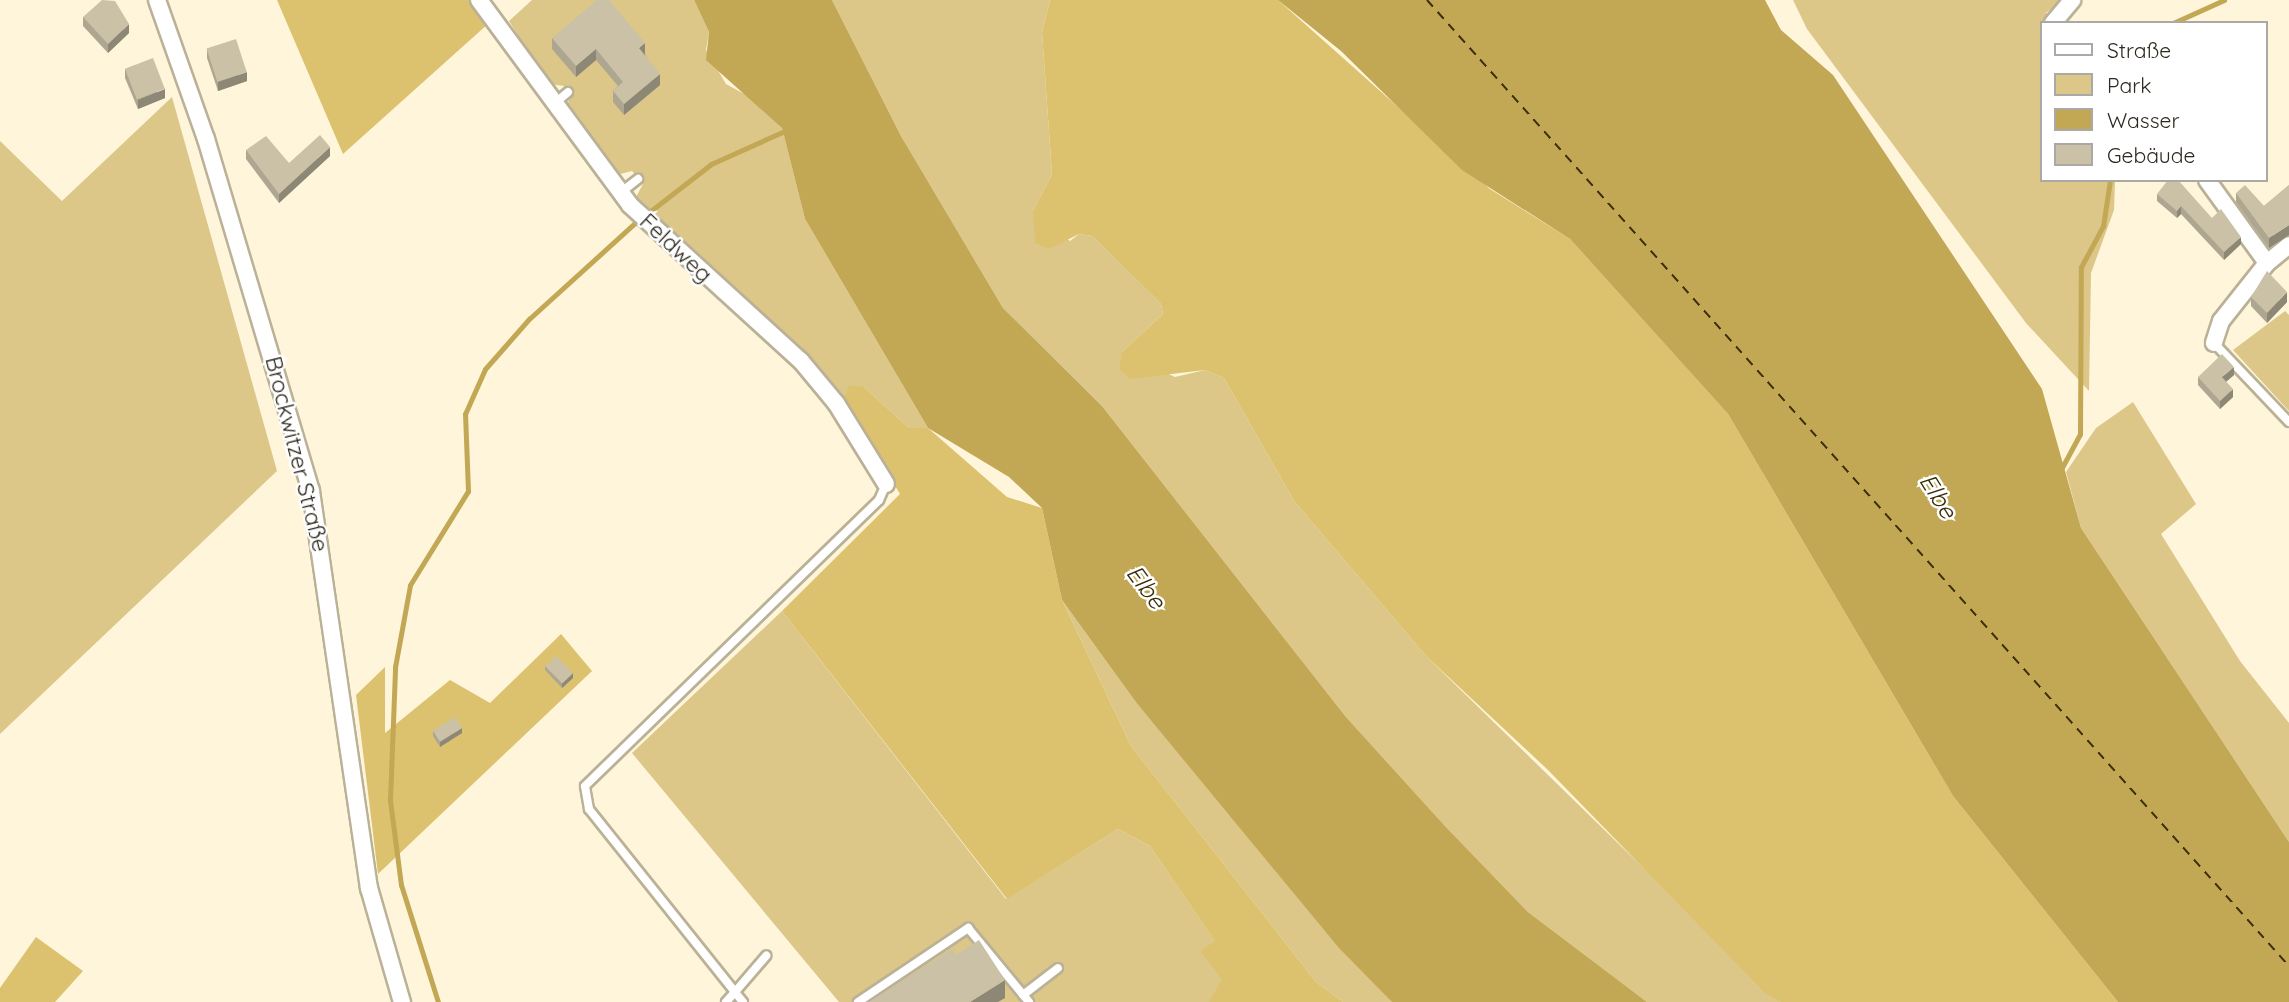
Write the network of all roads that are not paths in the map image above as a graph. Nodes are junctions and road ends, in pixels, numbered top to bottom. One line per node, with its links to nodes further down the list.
1 (157, 0): 19 (street, Brockwitzer Straße)
2 (480, 0): 6 (street, Feldweg)
3 (2072, 0): 4 (street)
4 (2055, 21)
5 (568, 92): 6 (lane)
6 (552, 105): 9 (street, Feldweg)
7 (638, 178): 9 (lane)
8 (2208, 182): 11 (street)
9 (625, 199): 14 (street, Feldweg)
10 (2289, 245): 11 (street)
11 (2267, 263): 12 (street)
12 (2214, 343): 13 (lane)
13 (2289, 422)
14 (886, 484): 17 (lane)
15 (766, 956): 17 (lane)
16 (1058, 968): 18 (lane)
17 (735, 992): 20 (lane); 21 (lane)
18 (1026, 998): 22 (lane)
19 (402, 1002)
20 (726, 1002)
21 (743, 1002)
22 (858, 1002)

